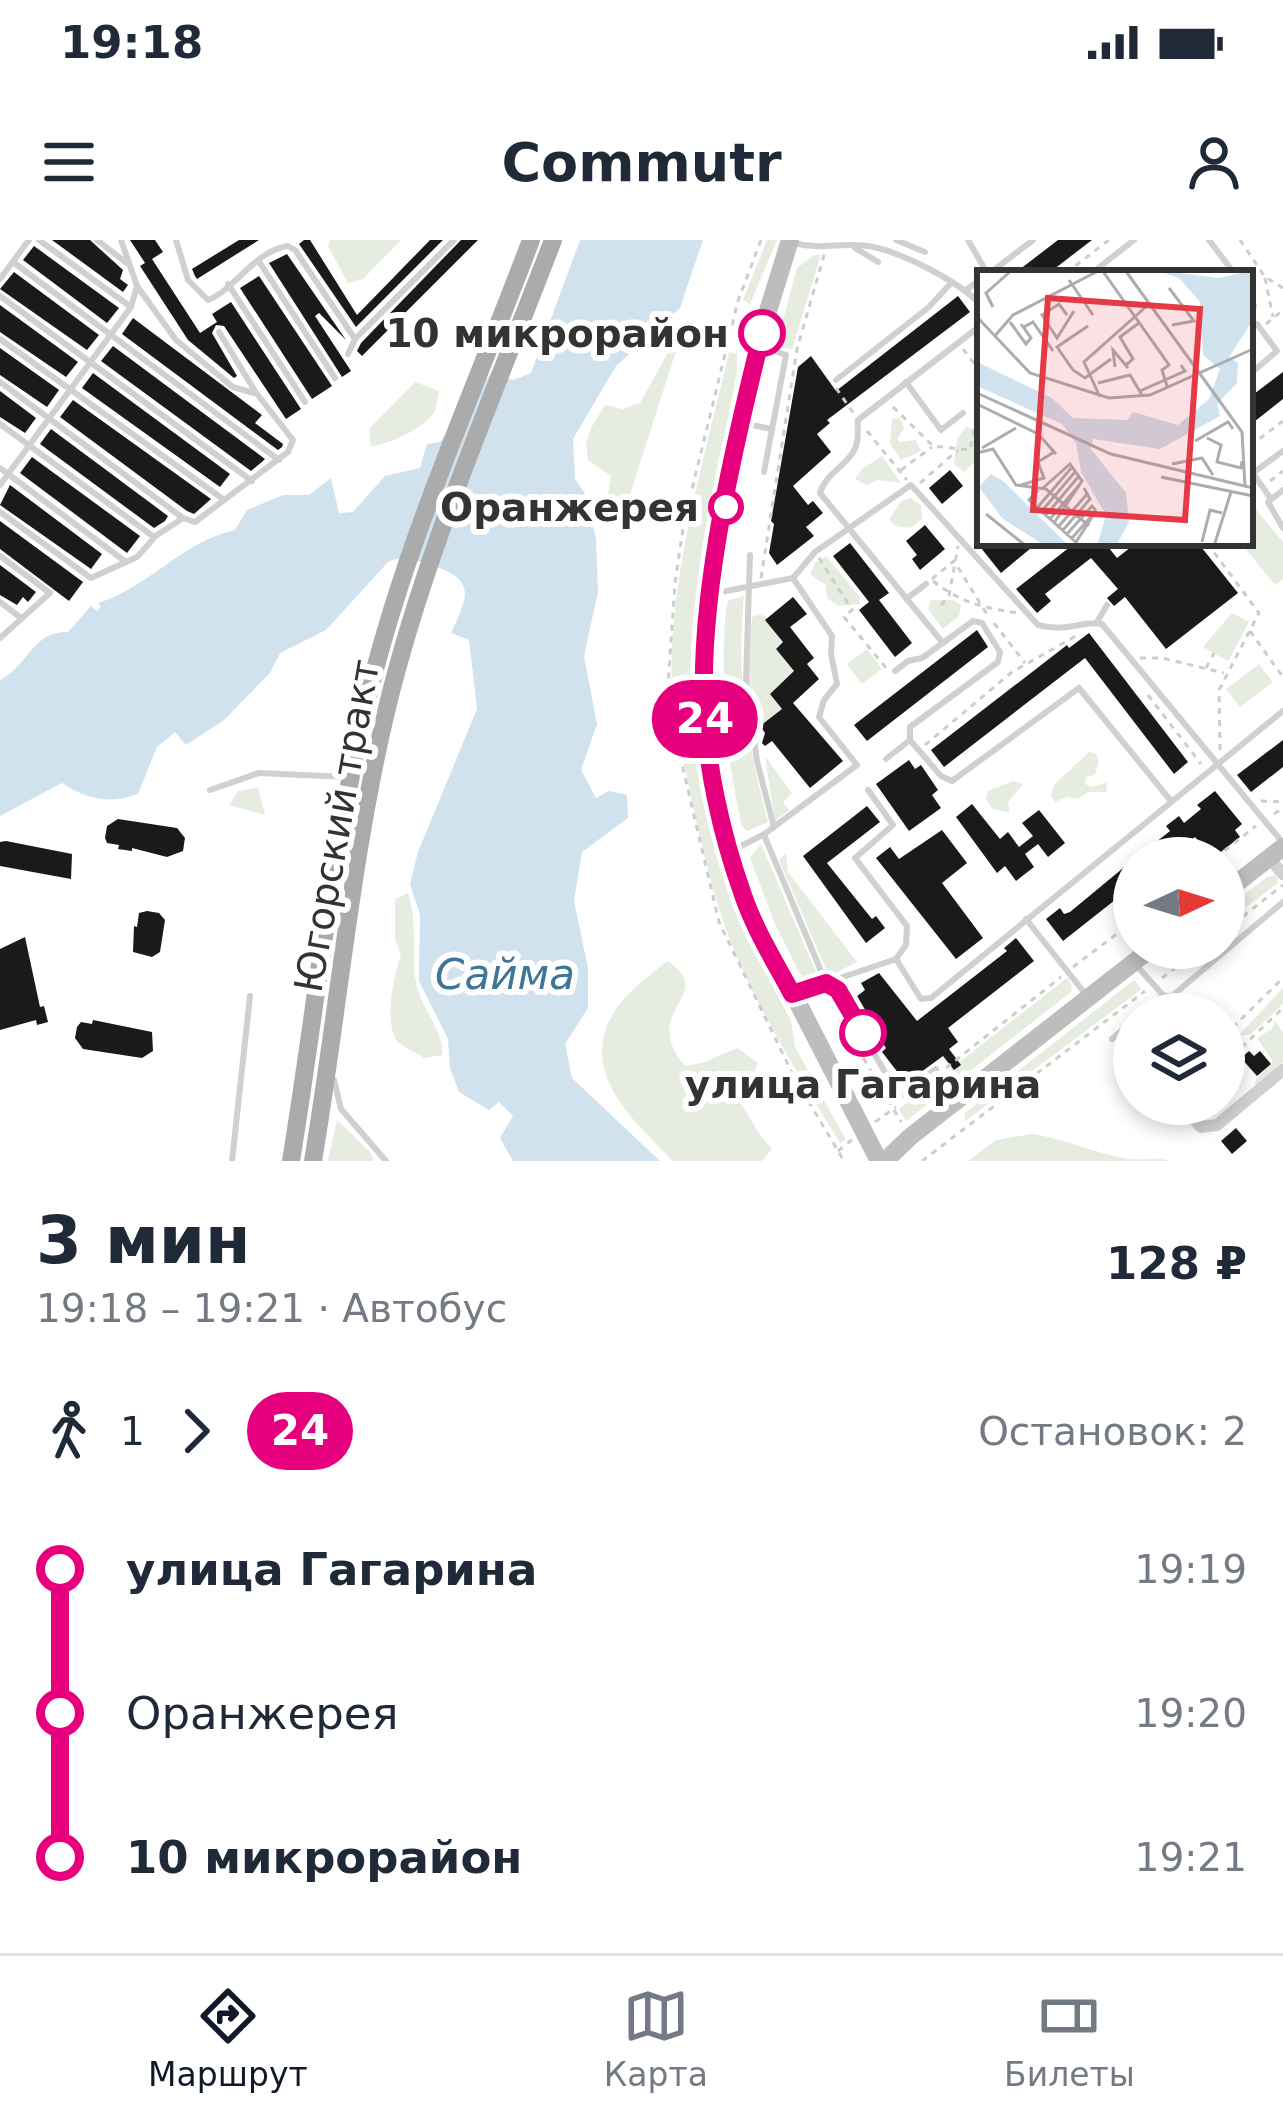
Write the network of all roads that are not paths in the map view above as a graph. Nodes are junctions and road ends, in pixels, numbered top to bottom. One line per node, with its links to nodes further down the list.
1 (29, 240): 20 (lane)
2 (39, 240): 35 (lane)
3 (97, 240): 22 (lane)
4 (121, 240): 22 (lane)
5 (176, 240): 30 (lane)
6 (454, 240): 42 (lane)
7 (531, 240): 38 (main road, Югорский тракт)
8 (553, 240): 38 (main road, Югорский тракт)
9 (886, 240): 17 (lane)
10 (896, 240): 18 (lane)
11 (968, 240): 23 (lane)
12 (1033, 240): 24 (lane)
13 (1134, 240): 25 (lane)
14 (1209, 240): 26 (lane)
15 (789, 241): 16 (lane); 43 (main road)
16 (852, 246): 17 (lane); 21 (lane)
17 (880, 250): 28 (lane)
18 (925, 252)
19 (258, 260): 30 (lane); 42 (lane); 47 (lane)
20 (13, 262): 27 (lane); 40 (lane)
21 (878, 262)
22 (131, 266): 31 (lane)
23 (987, 270)
24 (993, 270)
25 (1096, 270)
26 (1232, 270)
27 (0, 279)
28 (952, 282): 32 (lane); 48 (lane)
29 (977, 282): 32 (lane)
30 (228, 284): 53 (lane)
31 (137, 286): 35 (lane); 52 (lane)
32 (967, 290): 34 (lane)
33 (0, 296): 45 (lane)
34 (977, 301)
35 (130, 307): 40 (lane)
36 (1259, 326): 46 (lane)
37 (977, 328): 50 (lane)
38 (508, 331): 96 (main road, Югорский тракт); 117 (main road, Югорский тракт)
39 (220, 332): 52 (lane)
40 (112, 336): 45 (lane); 61 (lane)
41 (0, 339): 51 (lane)
42 (355, 339): 44 (lane)
43 (758, 346): 57 (main road); 58 (lane)
44 (348, 354)
45 (90, 363): 51 (lane); 67 (lane)
46 (1253, 371)
47 (335, 378)
48 (836, 380)
49 (0, 382): 55 (lane)
50 (906, 382): 54 (lane); 74 (lane)
51 (72, 390): 55 (lane); 70 (lane)
52 (257, 394): 61 (lane)
53 (305, 402)
54 (963, 413)
55 (50, 419): 59 (lane); 73 (lane)
56 (0, 424): 59 (lane)
57 (741, 424): 58 (lane); 83 (main road)
58 (772, 429): 64 (lane)
59 (29, 446): 65 (lane); 76 (lane)
60 (1283, 451): 63 (lane)
61 (278, 460): 67 (lane)
62 (0, 468): 65 (lane)
63 (1253, 471)
64 (764, 472)
65 (8, 474): 68 (lane); 79 (lane)
66 (1253, 475): 71 (lane)
67 (252, 481): 70 (lane)
68 (0, 485)
69 (1283, 490): 71 (lane)
70 (223, 499): 73 (lane)
71 (1271, 499): 75 (lane)
72 (0, 512): 79 (lane)
73 (183, 518): 76 (lane)
74 (845, 528): 80 (lane); 84 (lane); 88 (lane)
75 (1283, 528)
76 (154, 537): 79 (lane)
77 (750, 555): 82 (lane)
78 (0, 556): 87 (lane)
79 (126, 562)
80 (793, 578): 82 (lane); 100 (lane)
81 (929, 582): 84 (lane)
82 (750, 587): 83 (lane); 100 (lane)
83 (710, 593): 103 (main road)
84 (906, 599): 90 (lane)
85 (0, 602): 87 (lane)
86 (1107, 605): 88 (lane)
87 (22, 618): 89 (lane)
88 (1097, 622): 95 (lane)
89 (0, 638)
90 (943, 643): 91 (lane); 93 (lane)
91 (895, 670)
92 (1283, 711): 95 (lane)
93 (910, 740): 94 (lane); 99 (lane)
94 (886, 759)
95 (1218, 763): 99 (lane); 102 (lane)
96 (352, 778): 97 (lane); 122 (main road, Югорский тракт)
97 (210, 790)
98 (868, 790): 108 (lane)
99 (1171, 801): 107 (lane)
100 (774, 827): 101 (lane)
101 (764, 835): 103 (lane); 111 (lane)
102 (1278, 850): 104 (street); 105 (main road)
103 (730, 851): 114 (main road)
104 (1283, 874)
105 (1245, 876)
106 (1283, 902): 113 (lane)
107 (1026, 919): 108 (lane); 116 (lane)
108 (896, 959): 111 (lane)
109 (1125, 969): 116 (main road)
110 (1140, 969): 112 (lane)
111 (826, 983): 114 (lane); 118 (lane)
112 (1164, 993)
113 (1172, 993)
114 (792, 994): 125 (main road)
115 (250, 996): 121 (lane)
116 (1088, 997): 125 (main road)
117 (332, 1045): 123 (main road, Югорский тракт); 124 (lane)
118 (941, 1068)
119 (1283, 1070): 120 (street)
120 (1245, 1102)
121 (232, 1161)
122 (291, 1161)
123 (313, 1161)
124 (386, 1161)
125 (882, 1161)

